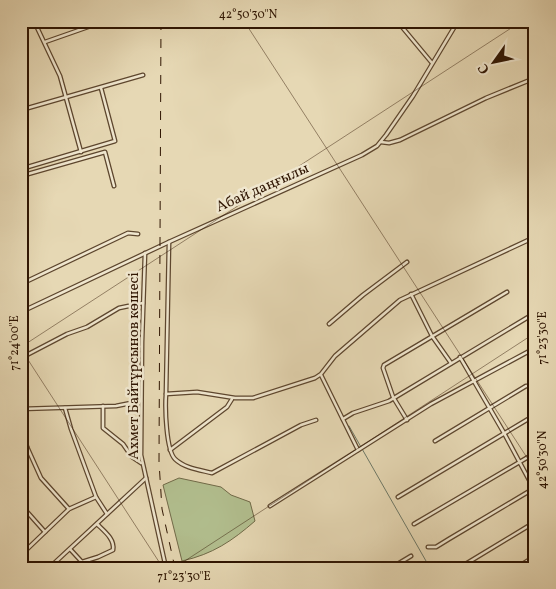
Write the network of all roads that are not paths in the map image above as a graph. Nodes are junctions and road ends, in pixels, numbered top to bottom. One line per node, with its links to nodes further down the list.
1 (34, 21): 5 (street)
2 (105, 21): 5 (street)
3 (397, 21): 6 (street)
4 (458, 21): 6 (street, Абай даңғылы)
5 (45, 42): 12 (street)
6 (433, 65): 14 (street, Абай даңғылы)
7 (143, 75): 10 (street)
8 (535, 78): 9 (street)
9 (530, 80): 11 (street); 14 (street)
10 (102, 88): 12 (street); 15 (street)
11 (535, 93)
12 (65, 98): 13 (street); 15 (street)
13 (21, 110)
14 (381, 142): 21 (street, Абай даңғылы)
15 (80, 152): 16 (street)
16 (21, 169)
17 (21, 176): 18 (street)
18 (114, 186)
19 (138, 234): 24 (street)
20 (535, 237): 26 (street)
21 (169, 242): 22 (street, Абай даңғылы); 39 (street)
22 (146, 252): 27 (street, Ахмет Байтұрсынов көшесі); 28 (street, Абай даңғылы)
23 (406, 262): 30 (street)
24 (21, 284)
25 (507, 292): 31 (street)
26 (411, 294): 31 (street); 36 (street)
27 (143, 304): 33 (street); 42 (street, Ахмет Байтұрсынов көшесі)
28 (21, 312)
29 (535, 313): 34 (street)
30 (329, 324)
31 (432, 336): 35 (street); 41 (street)
32 (535, 348): 37 (street)
33 (21, 358)
34 (460, 358): 35 (street); 37 (street)
35 (452, 363): 41 (street)
36 (321, 374): 40 (street); 48 (street)
37 (474, 382): 44 (street); 50 (street)
38 (535, 386): 44 (street)
39 (166, 394): 40 (street); 56 (street)
40 (233, 398): 56 (street)
41 (393, 398): 48 (street); 50 (street)
42 (141, 401): 43 (street); 60 (street, Ахмет Байтұрсынов көшесі)
43 (103, 406): 45 (street); 60 (street)
44 (490, 407): 52 (street); 53 (street)
45 (65, 408): 46 (street); 63 (street)
46 (21, 409)
47 (535, 415): 52 (street)
48 (343, 419): 57 (street)
49 (316, 420): 56 (street)
50 (407, 420): 57 (street)
51 (21, 422): 54 (street)
52 (504, 433): 59 (street); 64 (street)
53 (435, 441)
54 (27, 447): 55 (street); 67 (street)
55 (21, 449)
56 (170, 450)
57 (358, 450): 66 (street)
58 (535, 453): 59 (street)
59 (520, 462): 62 (street); 71 (street)
60 (142, 464): 61 (street, Ахмет Байтұрсынов көшесі)
61 (146, 478): 68 (street); 80 (street, Ахмет Байтұрсынов көшесі)
62 (534, 490): 73 (street)
63 (96, 497): 67 (street); 68 (street)
64 (398, 497)
65 (21, 505): 72 (street)
66 (270, 506)
67 (70, 509): 72 (street)
68 (107, 514): 70 (street)
69 (535, 522): 85 (street)
70 (97, 524): 74 (street); 74 (street)
71 (414, 524)
72 (45, 532): 75 (street)
73 (428, 548)
74 (70, 549): 81 (street)
75 (21, 555)
76 (411, 556): 84 (street)
77 (535, 556): 86 (street)
78 (312, 564): 83 (street)
79 (535, 564): 87 (street)
80 (166, 567): 82 (street)
81 (50, 568)
82 (160, 568)
83 (304, 568)
84 (391, 568)
85 (459, 568)
86 (516, 568)
87 (533, 568)

